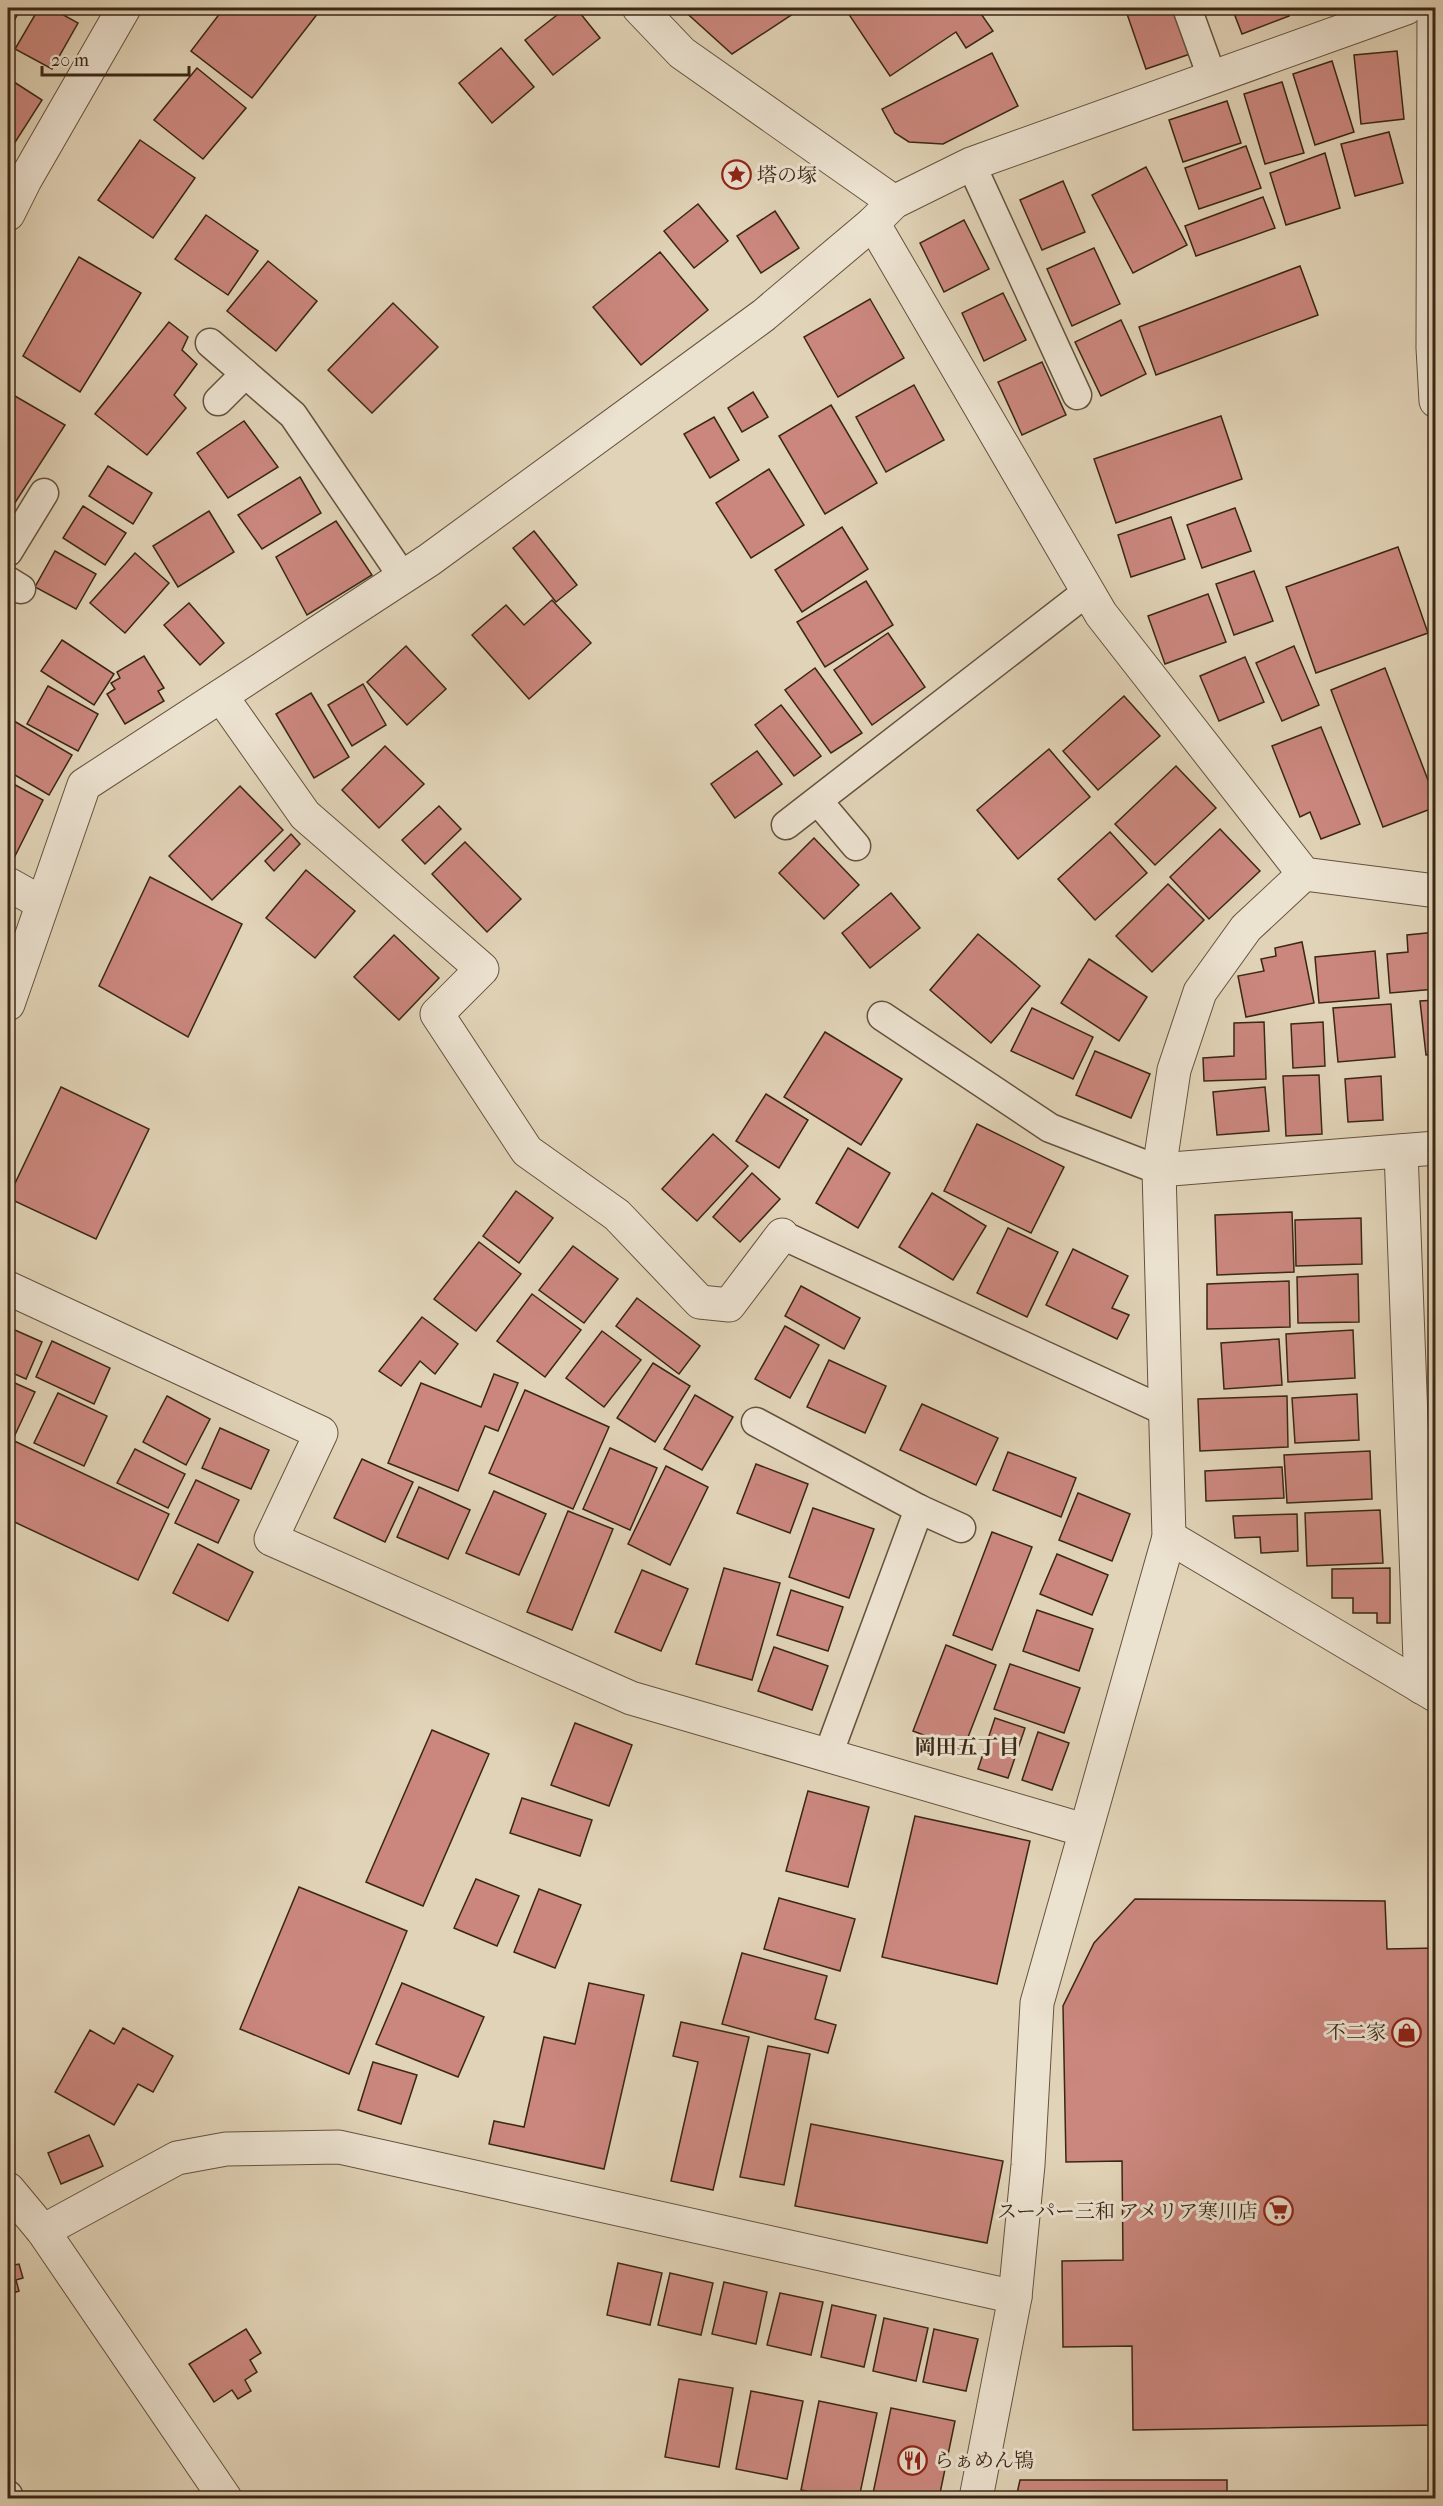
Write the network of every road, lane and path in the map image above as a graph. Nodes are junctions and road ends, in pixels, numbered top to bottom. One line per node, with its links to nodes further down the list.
1 (124, 8): 8 (street)
2 (639, 8): 9 (street)
3 (1187, 8): 6 (lane)
4 (1406, 8): 6 (street)
5 (1434, 8): 15 (street)
6 (1212, 77): 7 (street)
7 (971, 164): 9 (street); 13 (lane)
8 (16, 175): 10 (street)
9 (883, 213): 18 (street); 19 (street)
10 (8, 214)
11 (210, 343): 12 (lane)
12 (245, 374): 14 (lane); 18 (lane)
13 (1077, 395)
14 (218, 400)
15 (1436, 401)
16 (44, 493): 17 (lane)
17 (8, 552)
18 (403, 577): 20 (street)
19 (1088, 591): 21 (lane); 24 (street)
20 (221, 696): 27 (street); 33 (street)
21 (818, 801): 22 (lane); 23 (lane)
22 (786, 825)
23 (856, 846)
24 (1304, 874): 26 (street); 32 (street)
25 (8, 884): 27 (street)
26 (1436, 891)
27 (42, 903): 28 (street)
28 (8, 1004)
29 (882, 1016): 32 (lane)
30 (1436, 1148): 31 (street)
31 (1401, 1151): 32 (street); 40 (street)
32 (1159, 1170): 35 (street)
33 (782, 1235): 35 (lane)
34 (8, 1288): 41 (street)
35 (1165, 1411): 39 (street)
36 (756, 1422): 37 (lane)
37 (919, 1509): 38 (lane); 41 (lane)
38 (962, 1528)
39 (1168, 1537): 40 (street); 42 (street)
40 (1428, 1691)
41 (828, 1755): 42 (street)
42 (1084, 1830): 45 (street)
43 (8, 2189): 44 (street)
44 (43, 2232): 45 (street); 46 (street)
45 (1015, 2297): 47 (street)
46 (225, 2499)
47 (976, 2499)

